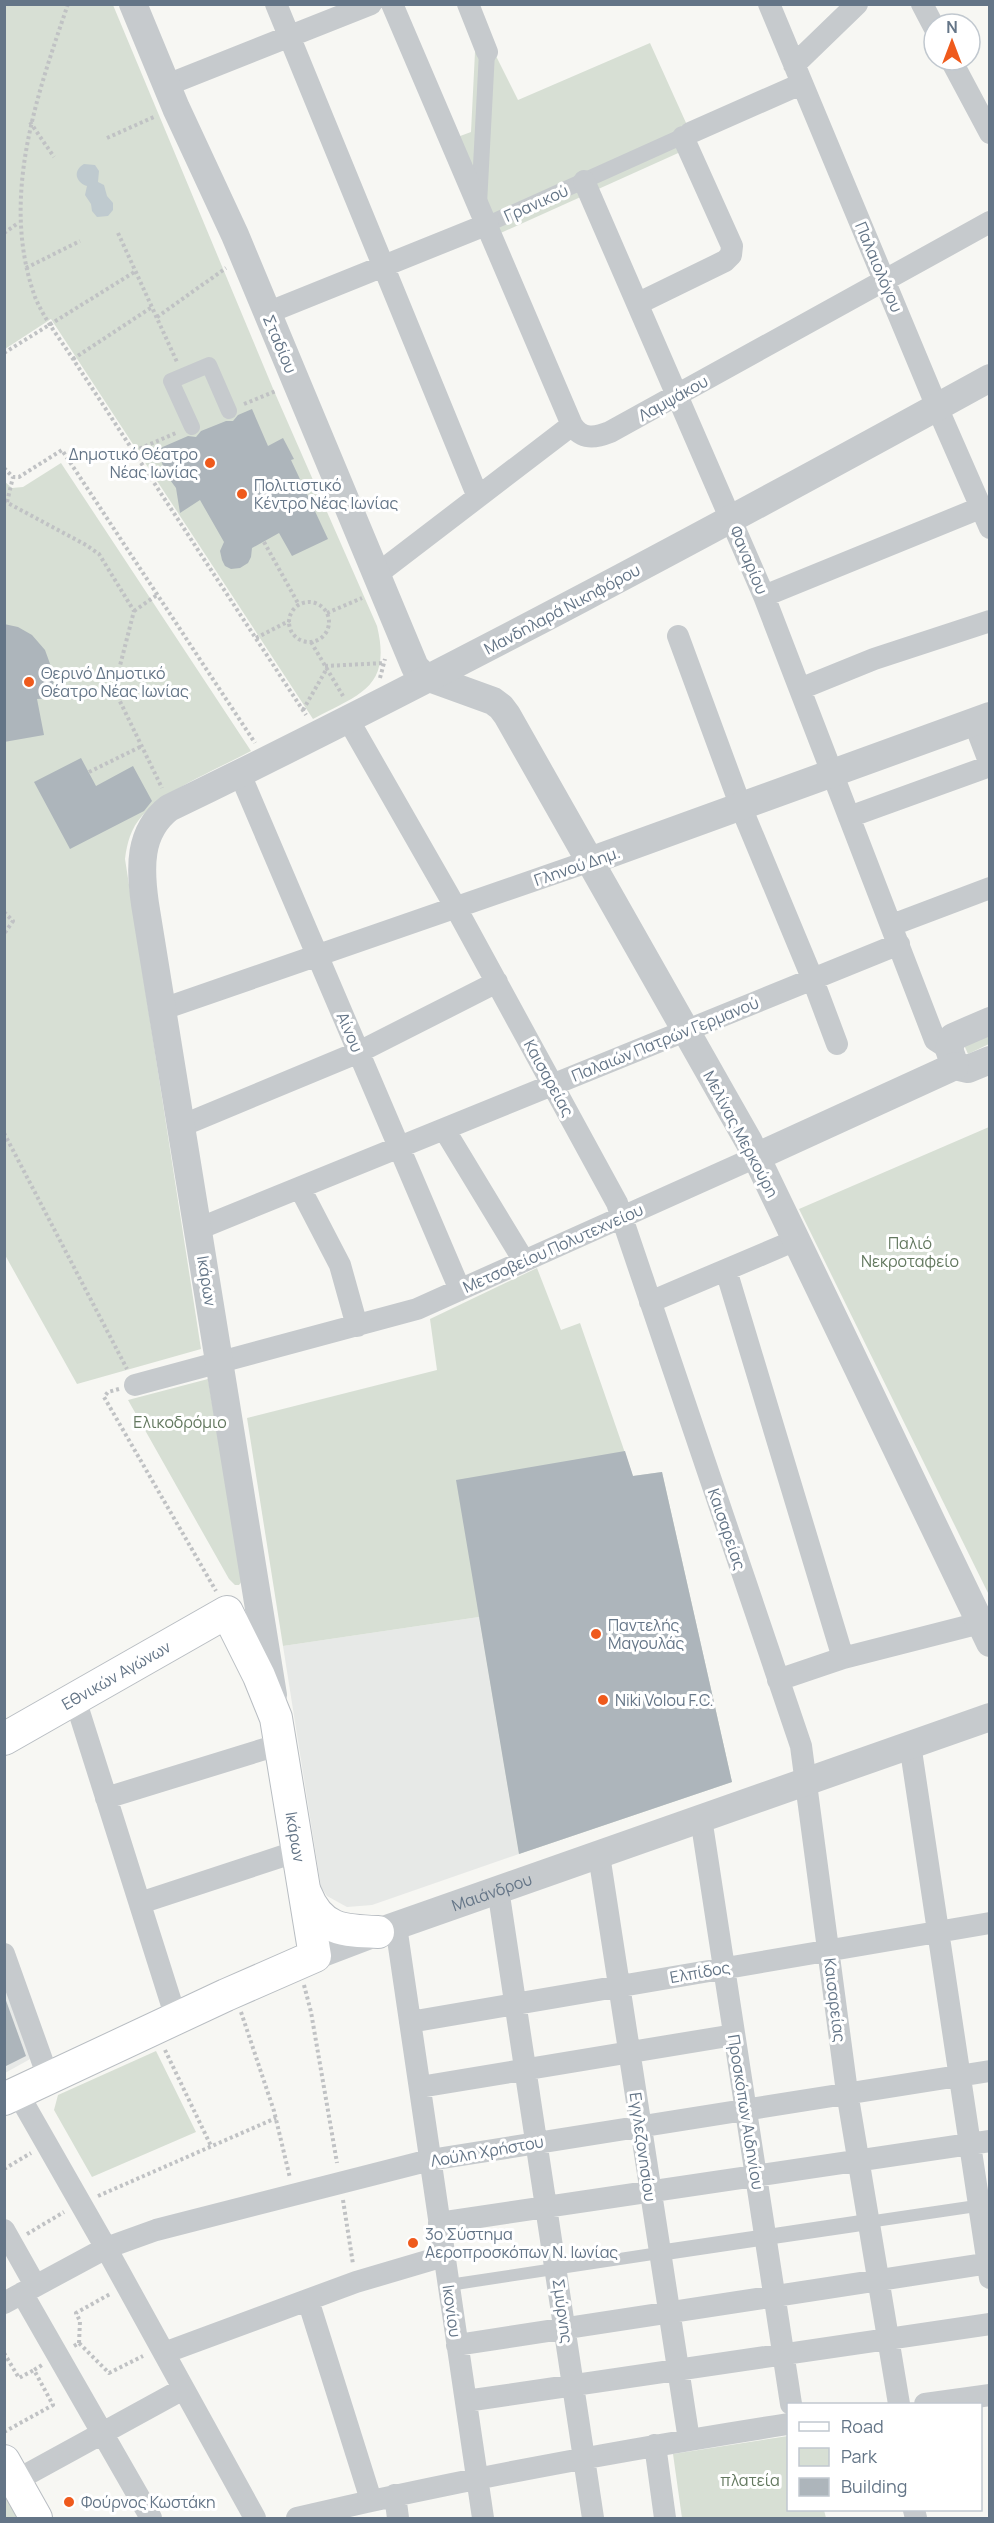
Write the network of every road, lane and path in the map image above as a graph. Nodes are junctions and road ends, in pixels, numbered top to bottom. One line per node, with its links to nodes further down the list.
1 (68, 4): 14 (path)
2 (133, 4): 13 (street, Σταδίου)
3 (276, 4): 9 (street)
4 (370, 4): 9 (street)
5 (392, 4): 20 (street)
6 (468, 4): 10 (street)
7 (769, 4): 12 (street, Παλαιολόγου)
8 (856, 4): 12 (street)
9 (289, 37): 13 (street); 26 (street)
10 (487, 52): 20 (street)
11 (957, 72): 15 (street)
12 (797, 75): 16 (street, Γρανικού); 30 (street, Παλαιολόγου)
13 (172, 97): 17 (path); 33 (street, Σταδίου)
14 (30, 122): 18 (path); 22 (path)
15 (990, 133)
16 (687, 135): 19 (street, Γρανικού); 31 (street)
17 (107, 138)
18 (54, 157)
19 (584, 181): 20 (street, Γρανικού); 31 (street, Φαναρίου)
20 (484, 219): 26 (street, Γρανικού); 43 (street)
21 (990, 222): 30 (street, Λαμψάκου)
22 (18, 223): 23 (path); 27 (path)
23 (4, 233)
24 (118, 233): 28 (path)
25 (80, 241): 27 (path)
26 (384, 266): 33 (street, Γρανικού); 47 (street)
27 (26, 268): 35 (path)
28 (136, 271): 32 (path); 35 (path)
29 (231, 278): 34 (path)
30 (884, 279): 40 (street, Λαμψάκου); 41 (street, Παλαιολόγου)
31 (639, 303): 40 (street, Φαναρίου)
32 (152, 307): 34 (path); 37 (path)
33 (267, 313): 52 (street, Σταδίου)
34 (157, 317): 38 (path)
35 (50, 324): 36 (path); 37 (path)
36 (4, 353)
37 (73, 359): 61 (path)
38 (183, 376): 42 (street); 44 (street)
39 (990, 378): 41 (street, Μανδηλαρά Νικηφόρου)
40 (678, 396): 43 (street, Λαμψάκου); 49 (street, Φαναρίου)
41 (936, 407): 49 (street, Μανδηλαρά Νικηφόρου); 50 (street, Παλαιολόγου)
42 (229, 411)
43 (572, 425): 47 (street)
44 (192, 427)
45 (4, 468): 46 (path)
46 (13, 477): 48 (path); 53 (path)
47 (478, 497): 52 (street)
48 (6, 501): 56 (path)
49 (732, 519): 54 (street, Φαναρίου); 66 (street, Μανδηλαρά Νικηφόρου)
50 (987, 520): 54 (street)
51 (264, 542): 55 (path)
52 (372, 585): 57 (path); 66 (street, Σταδίου)
53 (157, 595): 56 (path); 76 (path)
54 (764, 596): 69 (street, Φαναρίου)
55 (299, 605): 57 (path); 58 (path)
56 (134, 611): 68 (path)
57 (327, 614): 62 (path)
58 (289, 621): 61 (path); 62 (path)
59 (990, 621): 69 (street)
60 (678, 636): 82 (street)
61 (256, 638): 71 (path)
62 (311, 642): 65 (path)
63 (385, 656): 64 (path)
64 (385, 663): 65 (path); 67 (path)
65 (326, 667): 71 (path); 72 (path)
66 (431, 679): 72 (street, Μανδηλαρά Νικηφόρου); 85 (street, Μελίνας Μερκούρη)
67 (376, 682)
68 (114, 689): 70 (path); 75 (path)
69 (800, 689): 80 (street, Φαναρίου)
70 (54, 692)
71 (303, 710): 74 (path)
72 (348, 712): 79 (street, Μανδηλαρά Νικηφόρου); 87 (street, Καισαρείας)
73 (982, 719): 77 (street); 80 (street, Γληνού Δημ.)
74 (312, 723)
75 (142, 746): 78 (path); 81 (path)
76 (260, 751)
77 (990, 765): 83 (street)
78 (89, 771)
79 (240, 774): 84 (street, Μανδηλαρά Νικηφόρου); 91 (street, Αίνου)
80 (833, 775): 82 (street, Γληνού Δημ.); 83 (street, Φαναρίου)
81 (166, 796)
82 (741, 807): 85 (street, Γληνού Δημ.); 92 (street)
83 (849, 817): 90 (street, Φαναρίου)
84 (145, 845): 94 (street, Ικάρων)
85 (590, 861): 87 (street, Γληνού Δημ.); 96 (street, Μελίνας Μερκούρη)
86 (990, 888): 90 (street, Παλαιών Πατρών Γερμανού)
87 (456, 908): 91 (street, Γληνού Δημ.); 93 (street, Καισαρείας)
88 (4, 912): 89 (path)
89 (4, 934)
90 (896, 934): 92 (street, Παλαιών Πατρών Γερμανού); 99 (street, Φαναρίου)
91 (317, 954): 94 (street, Γληνού Δημ.); 98 (street, Αίνου)
92 (813, 980): 96 (street, Παλαιών Πατρών Γερμανού); 97 (street)
93 (496, 982): 98 (street); 101 (street, Καισαρείας)
94 (162, 1009): 102 (street, Ικάρων)
95 (990, 1021): 99 (street)
96 (684, 1030): 101 (street, Παλαιών Πατρών Γερμανού); 106 (street, Μελίνας Μερκούρη)
97 (837, 1044)
98 (359, 1052): 102 (street); 105 (street, Αίνου)
99 (952, 1058): 100 (street); 106 (street, Μετσοβείου Πολυτεχνείου)
100 (990, 1060)
101 (552, 1085): 103 (street, Παλαιών Πατρών Γερμανού); 108 (street, Καισαρείας)
102 (181, 1126): 109 (street, Ικάρων)
103 (444, 1129): 105 (street, Παλαιών Πατρών Γερμανού); 111 (street)
104 (4, 1133): 117 (path)
105 (399, 1148): 107 (street, Παλαιών Πατρών Γερμανού); 113 (street, Αίνου)
106 (756, 1157): 108 (street, Μετσοβείου Πολυτεχνείου); 110 (street, Μελίνας Μερκούρη)
107 (300, 1188): 109 (street, Παλαιών Πατρών Γερμανού); 115 (street)
108 (622, 1216): 111 (street, Μετσοβείου Πολυτεχνείου); 114 (street, Καισαρείας)
109 (198, 1229): 116 (street, Ικάρων)
110 (796, 1240): 112 (street); 120 (street, Μελίνας Μερκούρη)
111 (524, 1261): 113 (street, Μετσοβείου Πολυτεχνείου)
112 (726, 1270): 114 (street); 121 (street)
113 (460, 1290): 115 (street, Μετσοβείου Πολυτεχνείου)
114 (650, 1302): 122 (street, Καισαρείας)
115 (357, 1326): 116 (street, Μετσοβείου Πολυτεχνείου)
116 (220, 1361): 117 (street, Μετσοβείου Πολυτεχνείου); 125 (street, Ικάρων)
117 (135, 1385)
118 (104, 1396): 119 (path)
119 (227, 1612): 123 (main road, Εθνικών Αγώνων); 125 (main road, Ικάρων)
120 (985, 1633): 121 (street)
121 (843, 1658): 122 (street)
122 (778, 1680): 128 (street, Καισαρείας)
123 (75, 1699): 126 (main road, Εθνικών Αγώνων); 129 (street)
124 (990, 1717): 127 (street, Μαιάνδρου)
125 (279, 1731): 129 (street); 131 (main road, Ικάρων)
126 (4, 1739)
127 (910, 1744): 128 (street, Μαιάνδρου); 138 (street)
128 (807, 1781): 130 (street, Μαιάνδρου); 139 (street, Καισαρείας)
129 (106, 1798): 135 (street)
130 (701, 1818): 132 (street, Μαιάνδρου); 142 (street, Προσκόπων Αιδηνίου)
131 (298, 1851): 133 (main road, Ικάρων); 135 (street)
132 (599, 1855): 134 (street, Μαιάνδρου); 143 (street, Εγγλεζονησίου)
133 (304, 1888): 137 (main road); 141 (main road, Ικάρων)
134 (498, 1889): 137 (street, Μαιάνδρου); 145 (street, Σμύρνης)
135 (140, 1903): 147 (street)
136 (990, 1923): 138 (street, Ελπίδος)
137 (387, 1929): 141 (street, Μαιάνδρου); 146 (street, Ικονίου)
138 (937, 1932): 139 (street, Ελπίδος); 152 (street)
139 (829, 1950): 142 (street, Ελπίδος); 155 (street, Καισαρείας)
140 (4, 1954): 153 (street)
141 (306, 1960): 144 (main road, Μαιάνδρου); 168 (path)
142 (723, 1968): 143 (street, Ελπίδος); 148 (street, Προσκόπων Αιδηνίου)
143 (620, 1986): 145 (street, Ελπίδος); 149 (street, Εγγλεζονησίου)
144 (234, 1991): 147 (main road, Μαιάνδρου); 158 (path)
145 (516, 2003): 146 (street, Ελπίδος); 150 (street, Σμύρνης)
146 (410, 2022): 154 (street, Ικονίου)
147 (166, 2023): 153 (main road, Μαιάνδρου); 162 (path)
148 (734, 2035): 149 (street); 157 (street, Προσκόπων Αιδηνίου)
149 (630, 2052): 150 (street); 159 (street, Εγγλεζονησίου)
150 (526, 2070): 154 (street); 160 (street, Σμύρνης)
151 (990, 2071): 152 (street, Λούλη Χρήστου)
152 (958, 2075): 155 (street, Λούλη Χρήστου); 161 (street)
153 (48, 2077): 156 (main road, Μαιάνδρου)
154 (420, 2087): 164 (street, Ικονίου)
155 (847, 2092): 157 (street, Λούλη Χρήστου); 165 (street, Καισαρείας)
156 (11, 2096): 171 (street)
157 (746, 2109): 159 (street, Λούλη Χρήστου); 167 (street, Προσκόπων Αιδηνίου)
158 (276, 2118): 162 (path); 170 (path)
159 (640, 2126): 160 (street, Λούλη Χρήστου); 169 (street, Εγγλεζονησίου)
160 (538, 2142): 164 (street, Λούλη Χρήστου); 173 (street, Σμύρνης)
161 (979, 2142): 165 (street); 172 (street)
162 (211, 2146): 171 (path)
163 (40, 2149): 166 (path)
164 (430, 2160): 168 (street, Λούλη Χρήστου); 175 (street, Ικονίου)
165 (858, 2160): 167 (street); 174 (street, Καισαρείας)
166 (4, 2169)
167 (756, 2176): 169 (street); 177 (street, Προσκόπων Αιδηνίου)
168 (340, 2181): 170 (street, Λούλη Χρήστου); 184 (path)
169 (649, 2192): 173 (street); 179 (street, Εγγλεζονησίου)
170 (294, 2193): 178 (street, Λούλη Χρήστου)
171 (80, 2203): 176 (path); 178 (street)
172 (984, 2205): 174 (lane); 182 (street)
173 (547, 2207): 175 (street); 181 (street, Σμύρνης)
174 (868, 2222): 177 (street); 183 (street, Καισαρείας)
175 (440, 2223): 180 (street, Ικονίου)
176 (8, 2236): 187 (street)
177 (765, 2238): 179 (street); 188 (street, Προσκόπων Αιδηνίου)
178 (106, 2248): 185 (street); 187 (street, Λούλη Χρήστου)
179 (659, 2253): 181 (lane); 190 (street, Εγγλεζονησίου)
180 (444, 2256): 184 (street); 186 (street, Ικονίου)
181 (556, 2268): 186 (lane); 192 (street, Σμύρνης)
182 (989, 2268): 183 (street)
183 (879, 2280): 188 (street); 193 (street, Καισαρείας)
184 (356, 2282): 189 (street)
185 (126, 2285): 194 (path); 197 (street)
186 (448, 2285): 195 (street, Ικονίου)
187 (21, 2294): 209 (street)
188 (774, 2296): 190 (street); 198 (street, Προσκόπων Αιδηνίου)
189 (308, 2300): 197 (street); 216 (street)
190 (668, 2312): 192 (street); 200 (street, Εγγλεζονησίου)
191 (990, 2324): 193 (street)
192 (565, 2328): 195 (street); 201 (street, Σμύρνης)
193 (888, 2339): 198 (street); 206 (street, Καισαρείας)
194 (79, 2343)
195 (457, 2344): 204 (street, Ικονίου)
196 (4, 2353): 199 (path)
197 (164, 2353): 202 (street)
198 (783, 2354): 200 (street); 205 (street, Προσκόπων Αιδηνίου)
199 (34, 2370)
200 (677, 2370): 201 (street); 210 (street, Εγγλεζονησίου)
201 (574, 2385): 204 (street); 212 (street, Σμύρνης)
202 (183, 2389): 209 (street); 219 (street)
203 (990, 2395): 207 (street)
204 (466, 2401): 214 (street, Ικονίου)
205 (791, 2403)
206 (899, 2403)
207 (932, 2403)
208 (787, 2424): 210 (street)
209 (103, 2433): 213 (street); 218 (street)
210 (689, 2440): 211 (street)
211 (655, 2445): 212 (street); 224 (street)
212 (584, 2457): 214 (street); 223 (street, Σμύρνης)
213 (10, 2471): 217 (main road)
214 (477, 2478): 215 (street); 222 (street, Ικονίου)
215 (395, 2495): 216 (street); 221 (street)
216 (371, 2500): 220 (street)
217 (36, 2518)
218 (151, 2518)
219 (255, 2518)
220 (297, 2518)
221 (398, 2518)
222 (483, 2518)
223 (593, 2518)
224 (663, 2518)

